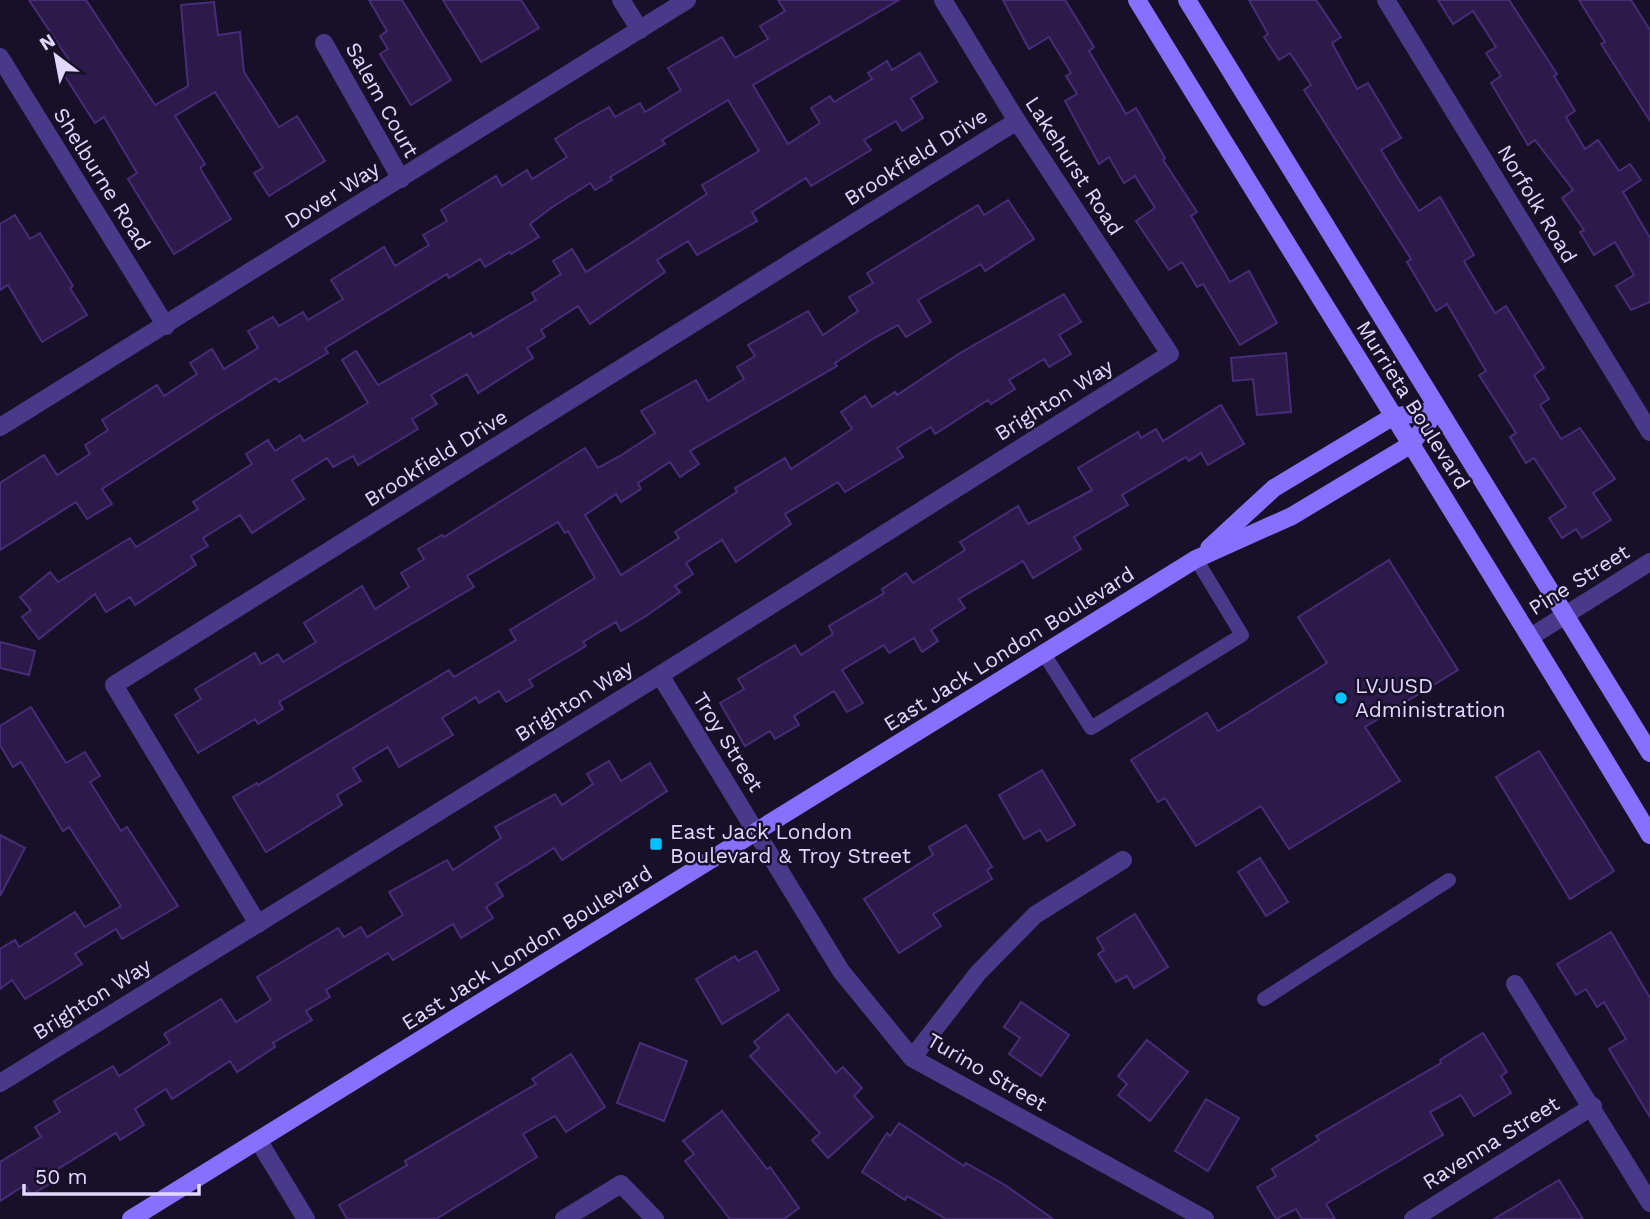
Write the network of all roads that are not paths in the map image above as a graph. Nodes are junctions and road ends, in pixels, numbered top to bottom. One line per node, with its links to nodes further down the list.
1 (621, 0): 7 (street)
2 (687, 0): 7 (street, Dover Way)
3 (943, 0): 10 (street, Lakehurst Road)
4 (1137, 0): 15 (main road, Murrieta Boulevard)
5 (1187, 0): 14 (main road, Murrieta Boulevard)
6 (1386, 0): 17 (street, Norfolk Road)
7 (639, 30): 11 (street, Dover Way)
8 (324, 43): 11 (street, Salem Court)
9 (0, 57): 12 (street, Shelburne Road)
10 (1017, 121): 13 (street, Lakehurst Road); 30 (street, Brookfield Drive)
11 (401, 179): 12 (street, Dover Way)
12 (166, 326): 16 (street, Dover Way)
13 (1170, 354): 24 (street, Brighton Way)
14 (1438, 410): 15 (main road, East Jack London Boulevard); 18 (main road, East Jack London Boulevard); 21 (main road, Murrieta Boulevard)
15 (1392, 417): 18 (main road, Murrieta Boulevard); 19 (main road, East Jack London Boulevard)
16 (0, 427)
17 (1650, 432)
18 (1410, 445): 19 (main road, East Jack London Boulevard); 22 (main road, Murrieta Boulevard)
19 (1196, 559): 23 (main road, East Jack London Boulevard); 23 (lane)
20 (1650, 562): 21 (street, Pine Street)
21 (1566, 614): 22 (street, Pine Street); 25 (main road, Murrieta Boulevard)
22 (1532, 636): 27 (main road, Murrieta Boulevard)
23 (1044, 654): 26 (main road, East Jack London Boulevard)
24 (660, 675): 26 (street, Troy Street); 30 (street, Brighton Way)
25 (1650, 753)
26 (757, 832): 33 (street, Turino Street); 36 (main road, East Jack London Boulevard)
27 (1650, 835)
28 (1123, 860): 33 (street)
29 (1449, 880): 32 (lane)
30 (258, 923): 34 (street, Brighton Way)
31 (1515, 984): 35 (street)
32 (1264, 999)
33 (912, 1058): 42 (street, Turino Street)
34 (0, 1083)
35 (1593, 1106): 37 (street); 43 (street, Ravenna Street)
36 (258, 1140): 38 (main road, East Jack London Boulevard); 39 (street)
37 (1650, 1203)
38 (131, 1219)
39 (306, 1219)
40 (564, 1219): 41 (street)
41 (655, 1219)
42 (1205, 1219)
43 (1413, 1219)

